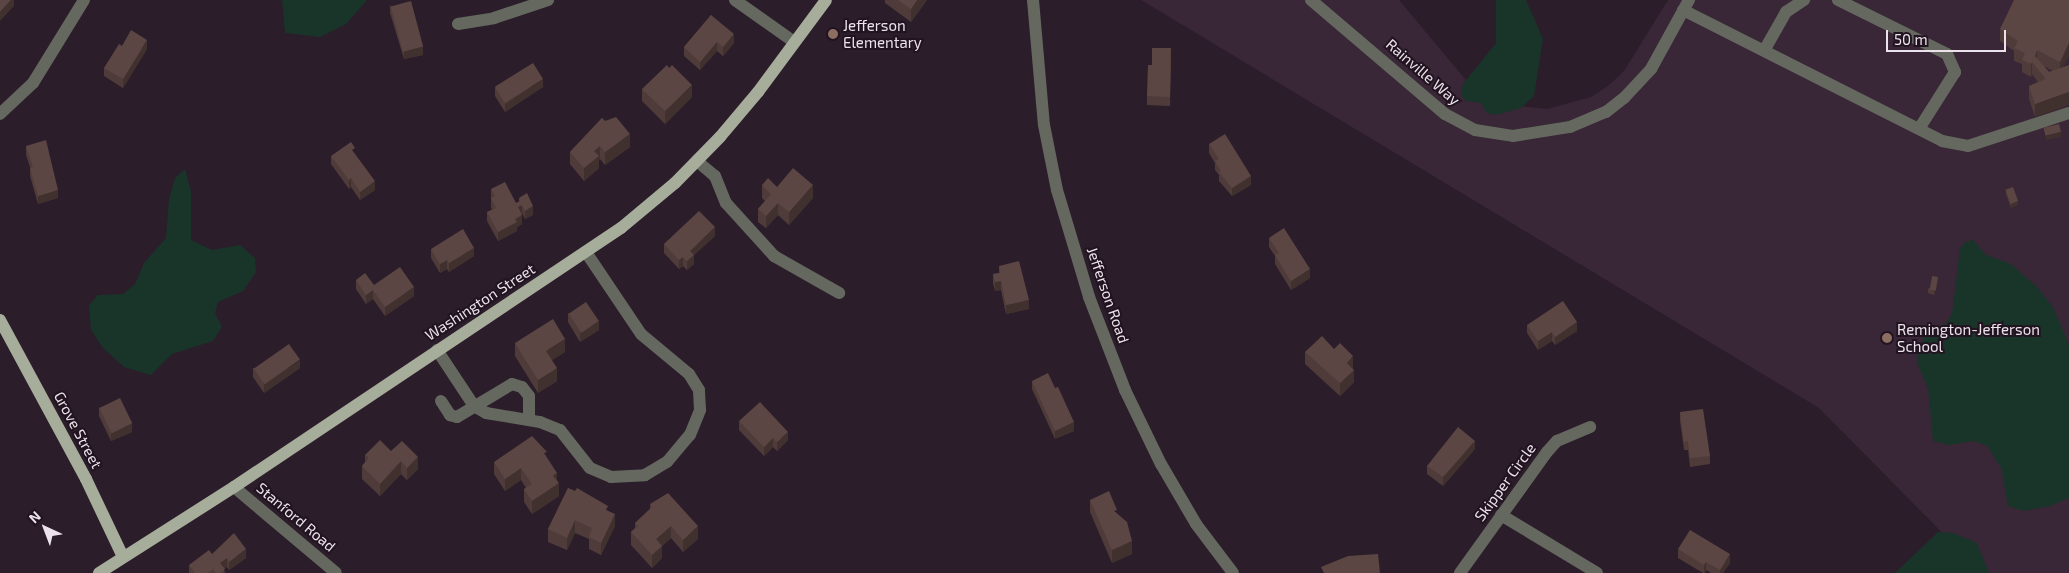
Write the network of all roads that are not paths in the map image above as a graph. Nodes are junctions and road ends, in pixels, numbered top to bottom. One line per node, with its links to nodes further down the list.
1 (84, 0): 14 (street)
2 (548, 0): 10 (street)
3 (735, 0): 11 (street)
4 (826, 0): 11 (main road, Washington Street)
5 (1032, 0): 30 (street, Jefferson Road)
6 (1311, 0): 9 (street, Rainville Way)
7 (1804, 0): 12 (street)
8 (1838, 0): 15 (street)
9 (1686, 5): 12 (street)
10 (458, 24)
11 (794, 42): 16 (main road, Washington Street)
12 (1764, 49): 15 (street)
13 (2069, 113): 15 (street)
14 (0, 114)
15 (1919, 129)
16 (697, 160): 17 (main road, Washington Street); 18 (street)
17 (586, 252): 20 (main road, Washington Street); 23 (street)
18 (839, 293)
19 (0, 320): 27 (main road, Grove Street)
20 (437, 350): 22 (street); 25 (main road, Washington Street)
21 (441, 401): 22 (street)
22 (474, 406): 23 (street); 23 (street)
23 (529, 420)
24 (1590, 428): 26 (street, Skipper Circle)
25 (234, 487): 27 (main road, Washington Street); 29 (street, Stanford Road)
26 (1501, 515): 31 (street, Skipper Circle); 32 (street)
27 (123, 557): 28 (main road, Washington Street)
28 (99, 573)
29 (336, 573)
30 (1233, 573)
31 (1460, 573)
32 (1596, 573)

